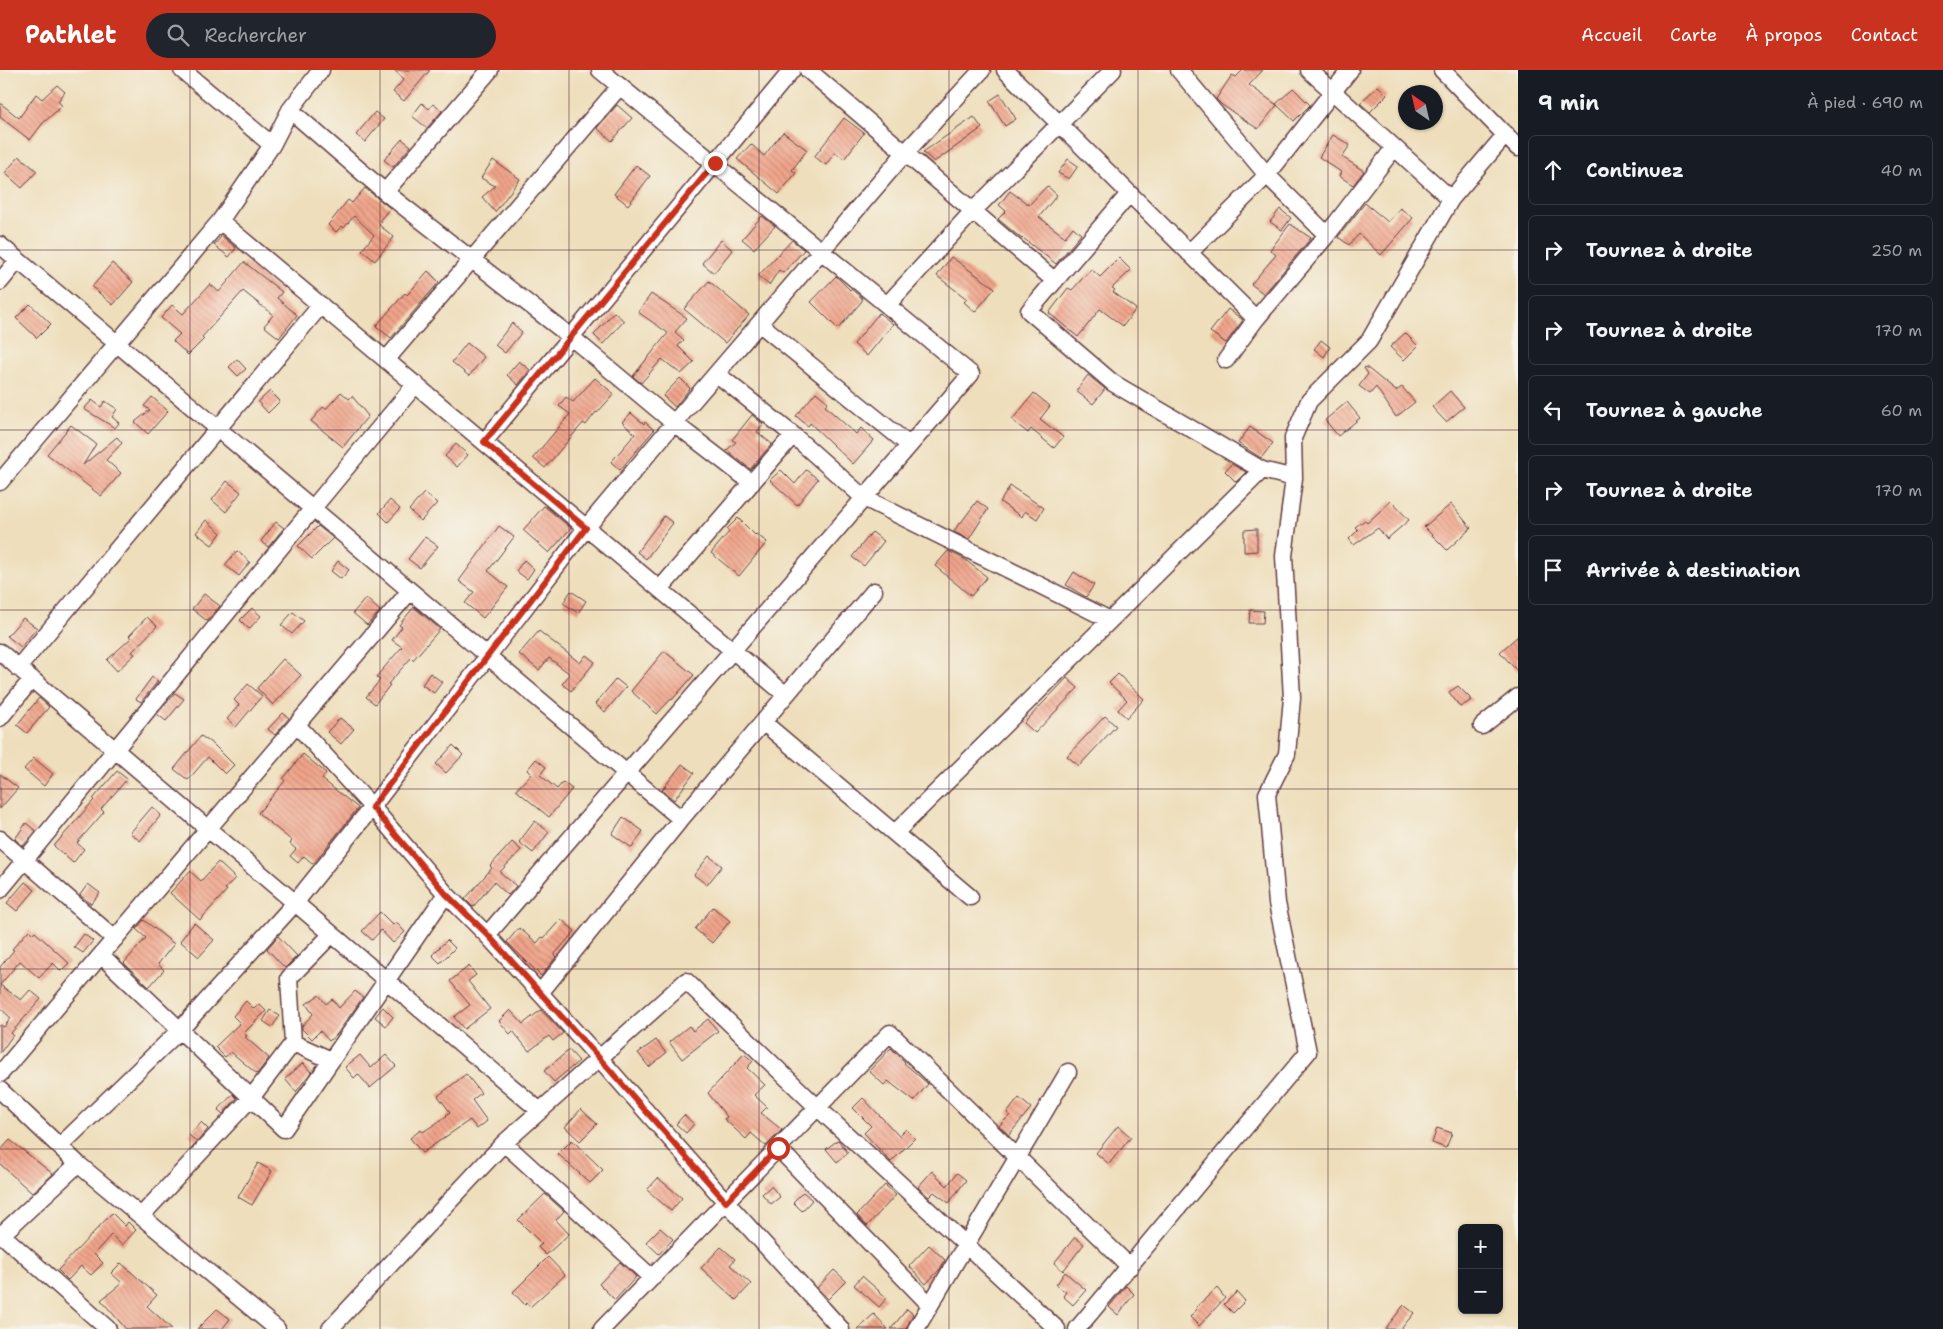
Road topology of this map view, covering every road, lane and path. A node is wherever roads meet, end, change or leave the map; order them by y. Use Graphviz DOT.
graph roads {
  1 [pos="182,70"];
  2 [pos="320,70"];
  3 [pos="490,70"];
  4 [pos="600,70"];
  5 [pos="792,70"];
  6 [pos="808,70"];
  7 [pos="982,70"];
  8 [pos="1005,70"];
  9 [pos="1113,70"];
  10 [pos="1179,70"];
  11 [pos="1309,70"];
  12 [pos="1350,70"];
  13 [pos="1442,70"];
  14 [pos="620,86"];
  15 [pos="1332,91"];
  16 [pos="290,110"];
  17 [pos="1060,124"];
  18 [pos="1506,134"];
  19 [pos="272,145"];
  20 [pos="1394,148"];
  21 [pos="1518,148"];
  22 [pos="905,153"];
  23 [pos="715,163"];
  24 [pos="1267,175"];
  25 [pos="385,192"];
  26 [pos="1130,194"];
  27 [pos="1451,199"];
  28 [pos="973,211"];
  29 [pos="220,221"];
  30 [pos="1328,236"];
  31 [pos="0,245"];
  32 [pos="821,251"];
  33 [pos="1189,253"];
  34 [pos="472,259"];
  35 [pos="18,260"];
  36 [pos="1055,281"];
  37 [pos="0,282"];
  38 [pos="888,304"];
  39 [pos="321,305"];
  40 [pos="1256,319"];
  41 [pos="760,324"];
  42 [pos="571,337"];
  43 [pos="116,343"];
  44 [pos="386,360"];
  45 [pos="1226,360"];
  46 [pos="717,374"];
  47 [pos="416,384"];
  48 [pos="674,423"];
  49 [pos="217,428"];
  50 [pos="793,436"];
  51 [pos="484,442"];
  52 [pos="909,446"];
  53 [pos="1262,470"];
  54 [pos="1294,478"];
  55 [pos="0,482"];
  56 [pos="752,483"];
  57 [pos="864,498"];
  58 [pos="312,508"];
  59 [pos="586,528"];
  60 [pos="660,589"];
  61 [pos="410,591"];
  62 [pos="874,591"];
  63 [pos="1110,620"];
  64 [pos="732,650"];
  65 [pos="0,652"];
  66 [pos="487,656"];
  67 [pos="18,668"];
  68 [pos="32,679"];
  69 [pos="786,695"];
  70 [pos="1518,697"];
  71 [pos="0,718"];
  72 [pos="763,722"];
  73 [pos="297,725"];
  74 [pos="1482,726"];
  75 [pos="116,751"];
  76 [pos="626,773"];
  77 [pos="372,807"];
  78 [pos="681,819"];
  79 [pos="209,830"];
  80 [pos="895,833"];
  81 [pos="0,839"];
  82 [pos="25,860"];
  83 [pos="0,890"];
  84 [pos="446,894"];
  85 [pos="970,896"];
  86 [pos="295,903"];
  87 [pos="332,934"];
  88 [pos="487,934"];
  89 [pos="115,939"];
  90 [pos="101,955"];
  91 [pos="386,980"];
  92 [pos="540,993"];
  93 [pos="180,1030"];
  94 [pos="293,1043"];
  95 [pos="600,1059"];
  96 [pos="331,1060"];
  97 [pos="1068,1072"];
  98 [pos="0,1074"];
  99 [pos="0,1090"];
  100 [pos="251,1098"];
  101 [pos="818,1108"];
  102 [pos="540,1111"];
  103 [pos="504,1143"];
  104 [pos="60,1146"];
  105 [pos="778,1148"];
  106 [pos="1018,1156"];
  107 [pos="78,1164"];
  108 [pos="726,1202"];
  109 [pos="141,1216"];
  110 [pos="1,1235"];
  111 [pos="966,1244"];
  112 [pos="1130,1267"];
  113 [pos="652,1278"];
  114 [pos="930,1305"];
  115 [pos="108,1329"];
  116 [pos="277,1329"];
  117 [pos="330,1329"];
  118 [pos="602,1329"];
  119 [pos="841,1329"];
  120 [pos="916,1329"];
  121 [pos="1057,1329"];
  122 [pos="1077,1329"];
  1 -- 19 [label="street"];
  2 -- 16 [label="street"];
  3 -- 25 [label="street"];
  4 -- 14 [label="street"];
  5 -- 23 [label="street"];
  6 -- 22 [label="street"];
  7 -- 22 [label="street"];
  8 -- 17 [label="street"];
  9 -- 17 [label="street"];
  10 -- 24 [label="street"];
  11 -- 15 [label="street"];
  12 -- 15 [label="street"];
  13 -- 18 [label="street"];
  14 -- 23 [label="street"];
  14 -- 34 [label="street"];
  15 -- 20 [label="street"];
  15 -- 24 [label="street"];
  16 -- 19 [label="street"];
  16 -- 25 [label="street"];
  17 -- 26 [label="street"];
  17 -- 28 [label="street"];
  18 -- 21 [label="street"];
  18 -- 27 [label="street"];
  19 -- 29 [label="street"];
  20 -- 27 [label="street"];
  20 -- 30 [label="street"];
  22 -- 28 [label="street"];
  22 -- 32 [label="street"];
  23 -- 32 [label="street"];
  23 -- 42 [label="street"];
  24 -- 30 [label="street"];
  24 -- 33 [label="street"];
  25 -- 34 [label="street"];
  26 -- 33 [label="street"];
  26 -- 36 [label="street"];
  27 -- 54 [label="street"];
  28 -- 36 [label="street"];
  28 -- 38 [label="street"];
  29 -- 39 [label="street"];
  29 -- 43 [label="street"];
  30 -- 40 [label="street"];
  31 -- 35 [label="street"];
  32 -- 38 [label="street"];
  32 -- 41 [label="street"];
  33 -- 40 [label="street"];
  34 -- 42 [label="street"];
  34 -- 44 [label="street"];
  35 -- 37 [label="street"];
  35 -- 43 [label="street"];
  36 -- 53 [label="street"];
  38 -- 52 [label="street"];
  39 -- 44 [label="street"];
  39 -- 49 [label="street"];
  40 -- 45 [label="street"];
  41 -- 46 [label="street"];
  41 -- 52 [label="street"];
  42 -- 48 [label="street"];
  42 -- 51 [label="street"];
  43 -- 49 [label="street"];
  43 -- 55 [label="street"];
  44 -- 47 [label="street"];
  46 -- 48 [label="street"];
  46 -- 50 [label="street"];
  47 -- 51 [label="street"];
  47 -- 58 [label="street"];
  48 -- 56 [label="street"];
  48 -- 59 [label="street"];
  49 -- 58 [label="street"];
  49 -- 67 [label="street"];
  50 -- 56 [label="street"];
  50 -- 57 [label="street"];
  51 -- 59 [label="street"];
  52 -- 57 [label="street"];
  53 -- 54 [label="street"];
  53 -- 63 [label="street"];
  54 -- 112 [label="street"];
  56 -- 60 [label="street"];
  57 -- 63 [label="street"];
  57 -- 64 [label="street"];
  58 -- 61 [label="street"];
  58 -- 75 [label="street"];
  59 -- 60 [label="street"];
  59 -- 66 [label="street"];
  60 -- 64 [label="street"];
  61 -- 66 [label="street"];
  61 -- 73 [label="street"];
  62 -- 69 [label="street"];
  63 -- 80 [label="street"];
  64 -- 69 [label="street"];
  64 -- 76 [label="street"];
  65 -- 67 [label="street"];
  66 -- 76 [label="street"];
  66 -- 77 [label="street"];
  67 -- 68 [label="street"];
  68 -- 71 [label="street"];
  68 -- 75 [label="street"];
  69 -- 72 [label="street"];
  70 -- 74 [label="street"];
  72 -- 78 [label="street"];
  72 -- 80 [label="street"];
  73 -- 77 [label="street"];
  73 -- 79 [label="street"];
  75 -- 79 [label="street"];
  75 -- 82 [label="street"];
  76 -- 78 [label="street"];
  76 -- 88 [label="street"];
  77 -- 84 [label="street"];
  77 -- 86 [label="street"];
  78 -- 92 [label="street"];
  79 -- 86 [label="street"];
  79 -- 89 [label="street"];
  80 -- 85 [label="street"];
  81 -- 82 [label="street"];
  82 -- 83 [label="street"];
  82 -- 89 [label="street"];
  84 -- 88 [label="street"];
  84 -- 91 [label="street"];
  86 -- 87 [label="street"];
  86 -- 93 [label="street"];
  87 -- 91 [label="street"];
  87 -- 94 [label="street"];
  88 -- 92 [label="street"];
  89 -- 90 [label="street"];
  90 -- 93 [label="street"];
  90 -- 98 [label="street"];
  91 -- 96 [label="street"];
  91 -- 102 [label="street"];
  92 -- 95 [label="street"];
  93 -- 100 [label="street"];
  93 -- 104 [label="street"];
  94 -- 96 [label="street"];
  94 -- 100 [label="street"];
  95 -- 101 [label="street"];
  95 -- 102 [label="street"];
  95 -- 108 [label="street"];
  96 -- 100 [label="street"];
  97 -- 106 [label="street"];
  99 -- 104 [label="street"];
  100 -- 109 [label="street"];
  101 -- 105 [label="street"];
  101 -- 106 [label="street"];
  101 -- 111 [label="street"];
  102 -- 103 [label="street"];
  103 -- 113 [label="street"];
  103 -- 117 [label="street"];
  104 -- 107 [label="street"];
  105 -- 108 [label="street"];
  105 -- 114 [label="street"];
  106 -- 111 [label="street"];
  106 -- 112 [label="street"];
  107 -- 109 [label="street"];
  107 -- 110 [label="street"];
  108 -- 113 [label="street"];
  108 -- 119 [label="street"];
  109 -- 116 [label="street"];
  110 -- 115 [label="street"];
  111 -- 114 [label="street"];
  111 -- 121 [label="street"];
  112 -- 122 [label="street"];
  113 -- 118 [label="street"];
  114 -- 120 [label="street"];
}
